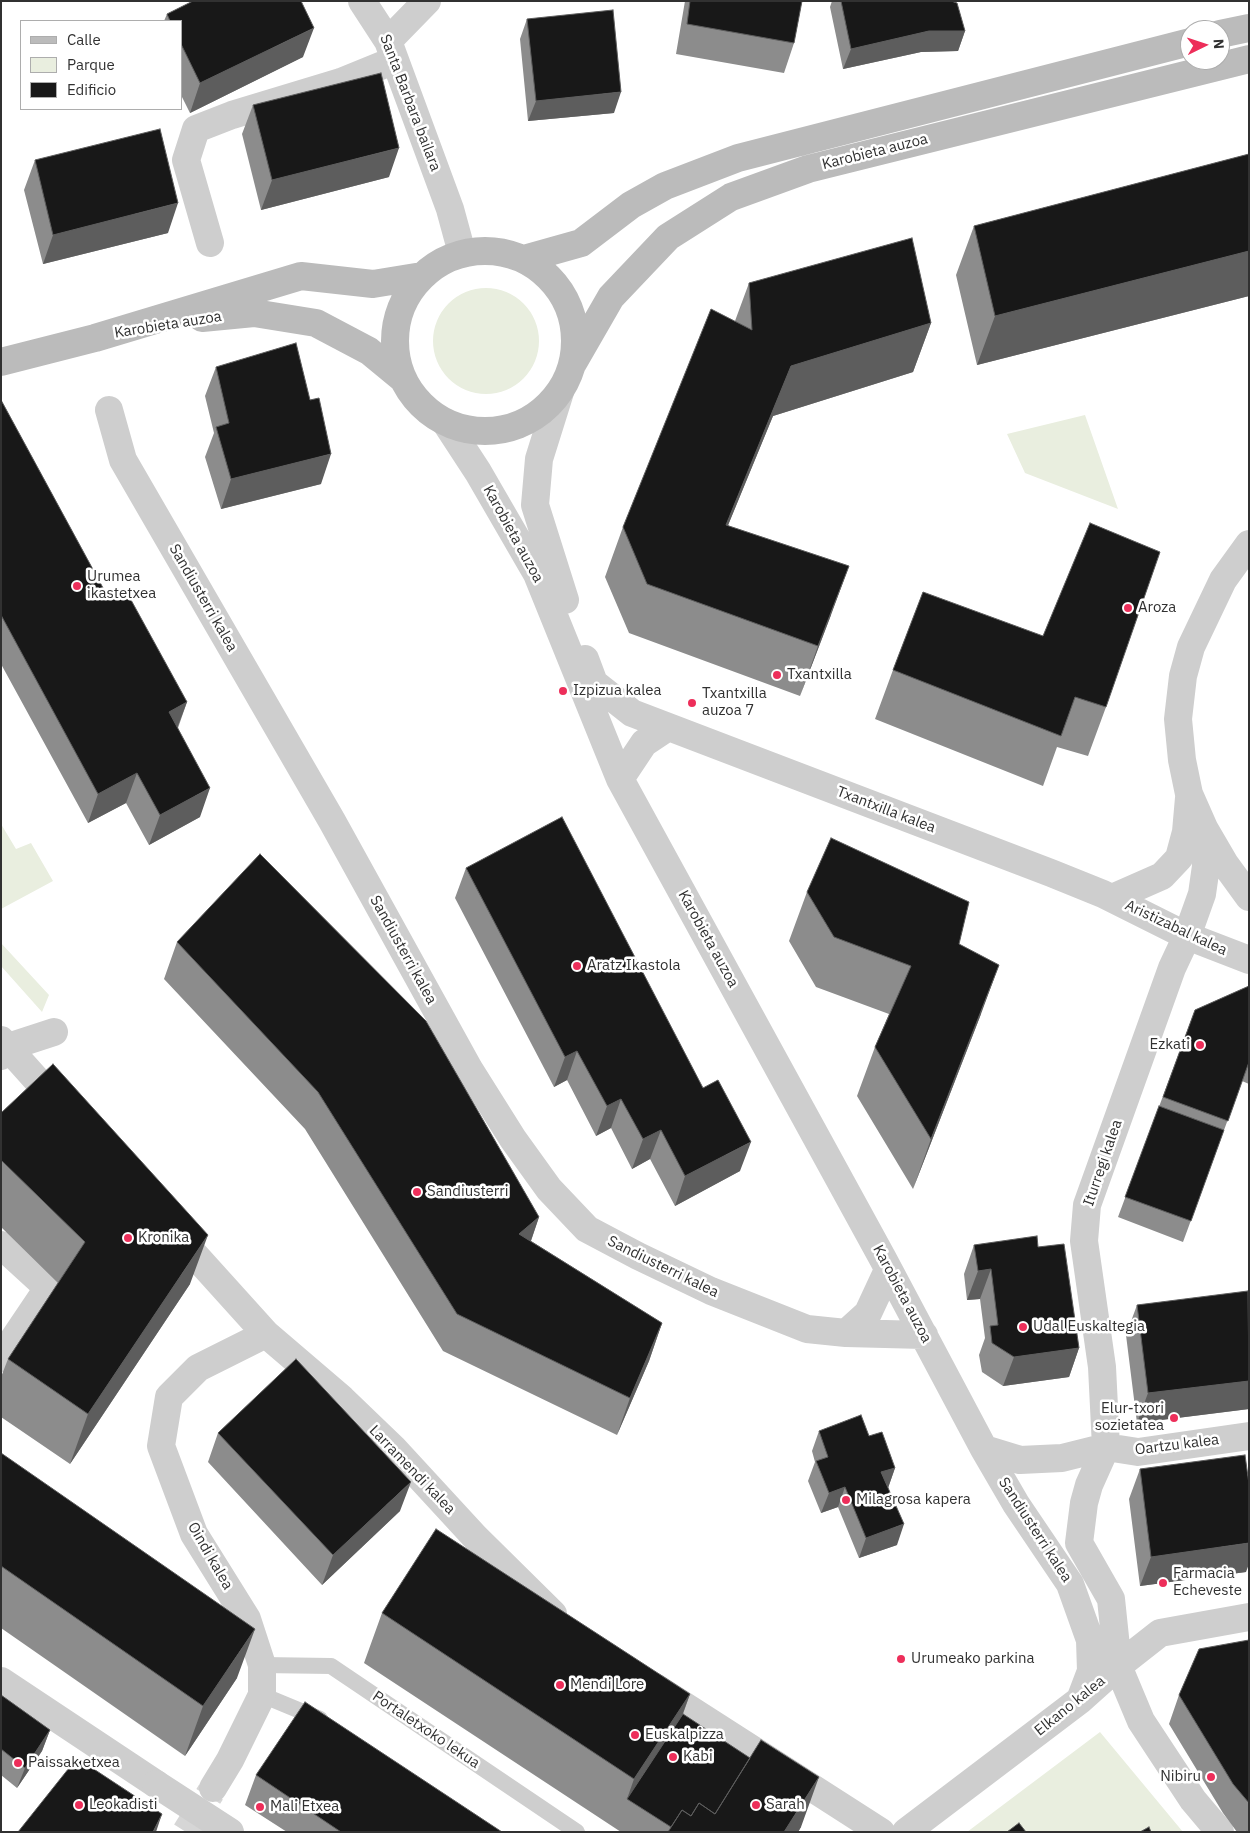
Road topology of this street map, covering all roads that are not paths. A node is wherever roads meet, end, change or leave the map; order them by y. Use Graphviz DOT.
graph roads {
  1 [pos="362,1"];
  2 [pos="427,1"];
  3 [pos="1249,28"];
  4 [pos="1230,32"];
  5 [pos="1180,45"];
  6 [pos="392,51"];
  7 [pos="1249,59"];
  8 [pos="210,243"];
  9 [pos="462,253"];
  10 [pos="524,259"];
  11 [pos="422,276"];
  12 [pos="95,338"];
  13 [pos="1,362"];
  14 [pos="573,363"];
  15 [pos="403,379"];
  16 [pos="560,392"];
  17 [pos="109,410"];
  18 [pos="446,423"];
  19 [pos="1249,544"];
  20 [pos="668,727"];
  21 [pos="620,779"];
  22 [pos="1189,794"];
  23 [pos="1204,828"];
  24 [pos="1108,896"];
  25 [pos="1249,896"];
  26 [pos="1187,936"];
  27 [pos="1249,960"];
  28 [pos="54,1032"];
  29 [pos="3,1048"];
  30 [pos="80,1128"];
  31 [pos="160,1216"];
  32 [pos="1,1245"];
  33 [pos="888,1270"];
  34 [pos="846,1333"];
  35 [pos="266,1334"];
  36 [pos="924,1335"];
  37 [pos="1,1358"];
  38 [pos="1249,1436"];
  39 [pos="1106,1447"];
  40 [pos="984,1449"];
  41 [pos="1070,1584"];
  42 [pos="215,1614"];
  43 [pos="1249,1617"];
  44 [pos="1113,1618"];
  45 [pos="247,1619"];
  46 [pos="570,1630"];
  47 [pos="1160,1633"];
  48 [pos="262,1665"];
  49 [pos="1118,1666"];
  50 [pos="638,1675"];
  51 [pos="1,1682"];
  52 [pos="262,1695"];
  53 [pos="1080,1700"];
  54 [pos="337,1730"];
  55 [pos="213,1788"];
  56 [pos="230,1832"];
  57 [pos="577,1832"];
  58 [pos="881,1832"];
  59 [pos="906,1832"];
  60 [pos="1220,1832"];
  1 -- 6 [label="street, Santa Barbara bailara"];
  2 -- 6 [label="street"];
  3 -- 4 [label="main road"];
  5 -- 10 [label="main road, Karobieta auzoa"];
  6 -- 8 [label="street"];
  6 -- 9 [label="street, Santa Barbara bailara"];
  7 -- 14 [label="main road, Karobieta auzoa"];
  9 -- 10 [label="main road"];
  9 -- 11 [label="main road"];
  10 -- 14 [label="main road"];
  11 -- 12 [label="main road"];
  11 -- 15 [label="main road"];
  12 -- 13 [label="main road"];
  12 -- 15 [label="main road, Karobieta auzoa"];
  14 -- 16 [label="main road"];
  15 -- 18 [label="main road"];
  16 -- 18 [label="main road"];
  16 -- 20 [label="street, Karobieta auzoa"];
  17 -- 34 [label="street, Sandiusterri kalea"];
  18 -- 21 [label="street, Karobieta auzoa"];
  19 -- 22 [label="street, Iturregi kalea"];
  20 -- 21 [label="street"];
  20 -- 24 [label="street, Txantxilla kalea"];
  21 -- 33 [label="street, Karobieta auzoa"];
  22 -- 23 [label="street, Iturregi kalea"];
  22 -- 24 [label="street, Iturregi kalea"];
  23 -- 25 [label="street, Iturregi kalea"];
  23 -- 26 [label="street, Iturregi kalea"];
  24 -- 26 [label="street, Aristizabal kalea"];
  26 -- 27 [label="street, Aristizabal kalea"];
  26 -- 39 [label="street, Iturregi kalea"];
  28 -- 29 [label="street"];
  29 -- 30 [label="street"];
  31 -- 35 [label="street, Larramendi kalea"];
  32 -- 37 [label="street"];
  33 -- 34 [label="street"];
  33 -- 36 [label="street, Karobieta auzoa"];
  34 -- 36 [label="street, Sandiusterri kalea"];
  35 -- 45 [label="street, Oindi kalea"];
  35 -- 46 [label="street, Larramendi kalea"];
  36 -- 40 [label="street, Karobieta auzoa"];
  38 -- 39 [label="street, Oartzu kalea"];
  39 -- 40 [label="street"];
  39 -- 44 [label="street, Sandiusterri kalea"];
  40 -- 41 [label="street, Sandiusterri kalea"];
  41 -- 44 [label="street"];
  41 -- 53 [label="street, Sandiusterri kalea"];
  42 -- 45 [label="street"];
  43 -- 47 [label="street, Elkano kalea"];
  44 -- 47 [label="street"];
  44 -- 49 [label="street, Sandiusterri kalea"];
  45 -- 48 [label="street, Oindi kalea"];
  47 -- 49 [label="street, Elkano kalea"];
  48 -- 52 [label="street, Oindi kalea"];
  48 -- 57 [label="lane, Portaletxoko lekua"];
  49 -- 53 [label="street, Elkano kalea"];
  49 -- 60 [label="street"];
  50 -- 58 [label="street"];
  51 -- 56 [label="street, bridge"];
  52 -- 54 [label="lane"];
  52 -- 55 [label="street, Oindi kalea"];
  53 -- 59 [label="street, Elkano kalea"];
}
